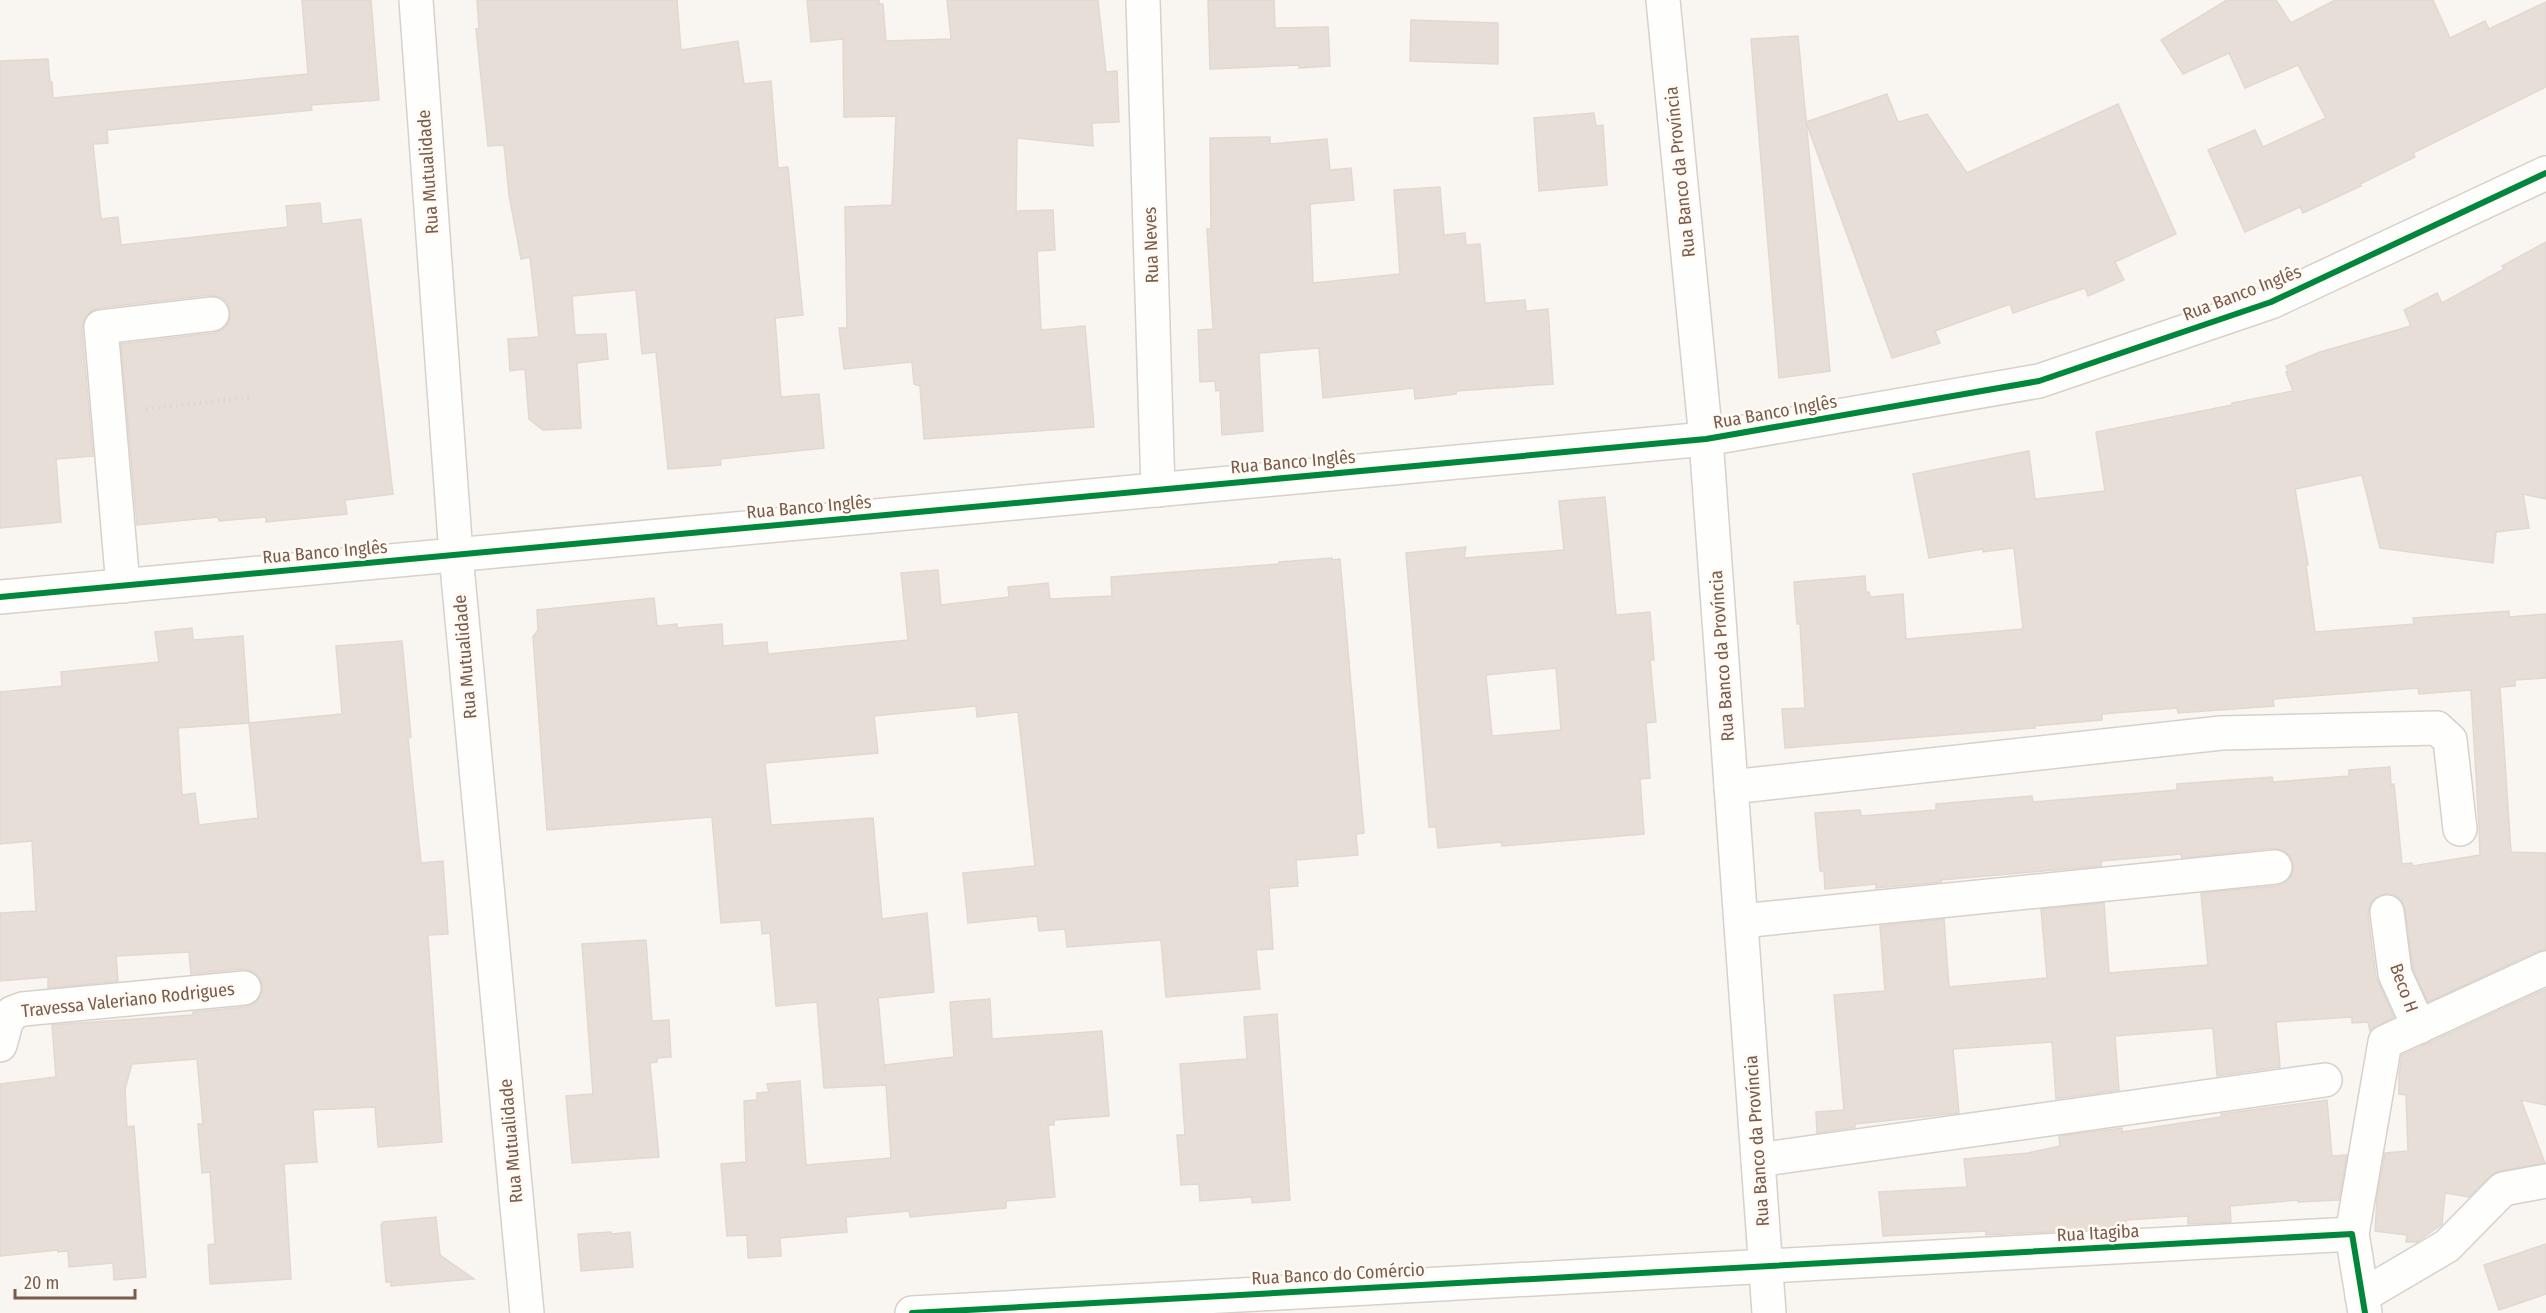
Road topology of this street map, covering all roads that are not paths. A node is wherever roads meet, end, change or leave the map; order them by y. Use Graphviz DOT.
graph roads {
  1 [pos="416,0"];
  2 [pos="1143,0"];
  3 [pos="1663,0"];
  4 [pos="2546,173"];
  5 [pos="213,314"];
  6 [pos="1706,440"];
  7 [pos="1158,490"];
  8 [pos="456,555"];
  9 [pos="123,586"];
  10 [pos="0,597"];
  11 [pos="1731,787"];
  12 [pos="2460,830"];
  13 [pos="2275,867"];
  14 [pos="2387,912"];
  15 [pos="1741,921"];
  16 [pos="2546,968"];
  17 [pos="244,988"];
  18 [pos="2419,1027"];
  19 [pos="0,1045"];
  20 [pos="2325,1080"];
  21 [pos="1758,1160"];
  22 [pos="2546,1181"];
  23 [pos="2352,1234"];
  24 [pos="1766,1266"];
  25 [pos="2364,1305"];
  26 [pos="527,1313"];
  27 [pos="912,1313"];
  28 [pos="1769,1313"];
  1 -- 8 [label="street, Rua Mutualidade"];
  2 -- 7 [label="street, Rua Neves"];
  3 -- 6 [label="street, Rua Banco da Província"];
  4 -- 6 [label="street, Rua Banco Inglês"];
  5 -- 9 [label="street"];
  6 -- 7 [label="street, Rua Banco Inglês"];
  6 -- 11 [label="street, Rua Banco da Província"];
  7 -- 8 [label="street, Rua Banco Inglês"];
  8 -- 9 [label="street, Rua Banco Inglês"];
  8 -- 26 [label="street, Rua Mutualidade"];
  9 -- 10 [label="street, Rua Banco Inglês"];
  11 -- 12 [label="street"];
  11 -- 15 [label="street, Rua Banco da Província"];
  13 -- 15 [label="street"];
  14 -- 18 [label="street, Beco H"];
  15 -- 21 [label="street, Rua Banco da Província"];
  16 -- 18 [label="street"];
  17 -- 19 [label="street, Travessa Valeriano Rodrigues"];
  18 -- 23 [label="street"];
  20 -- 21 [label="street"];
  21 -- 24 [label="street, Rua Banco da Província"];
  22 -- 25 [label="street"];
  23 -- 24 [label="street, Rua Itagiba"];
  23 -- 25 [label="street"];
  24 -- 27 [label="street, Rua Banco do Comércio"];
  24 -- 28 [label="street, Rua Banco da Província"];
}
